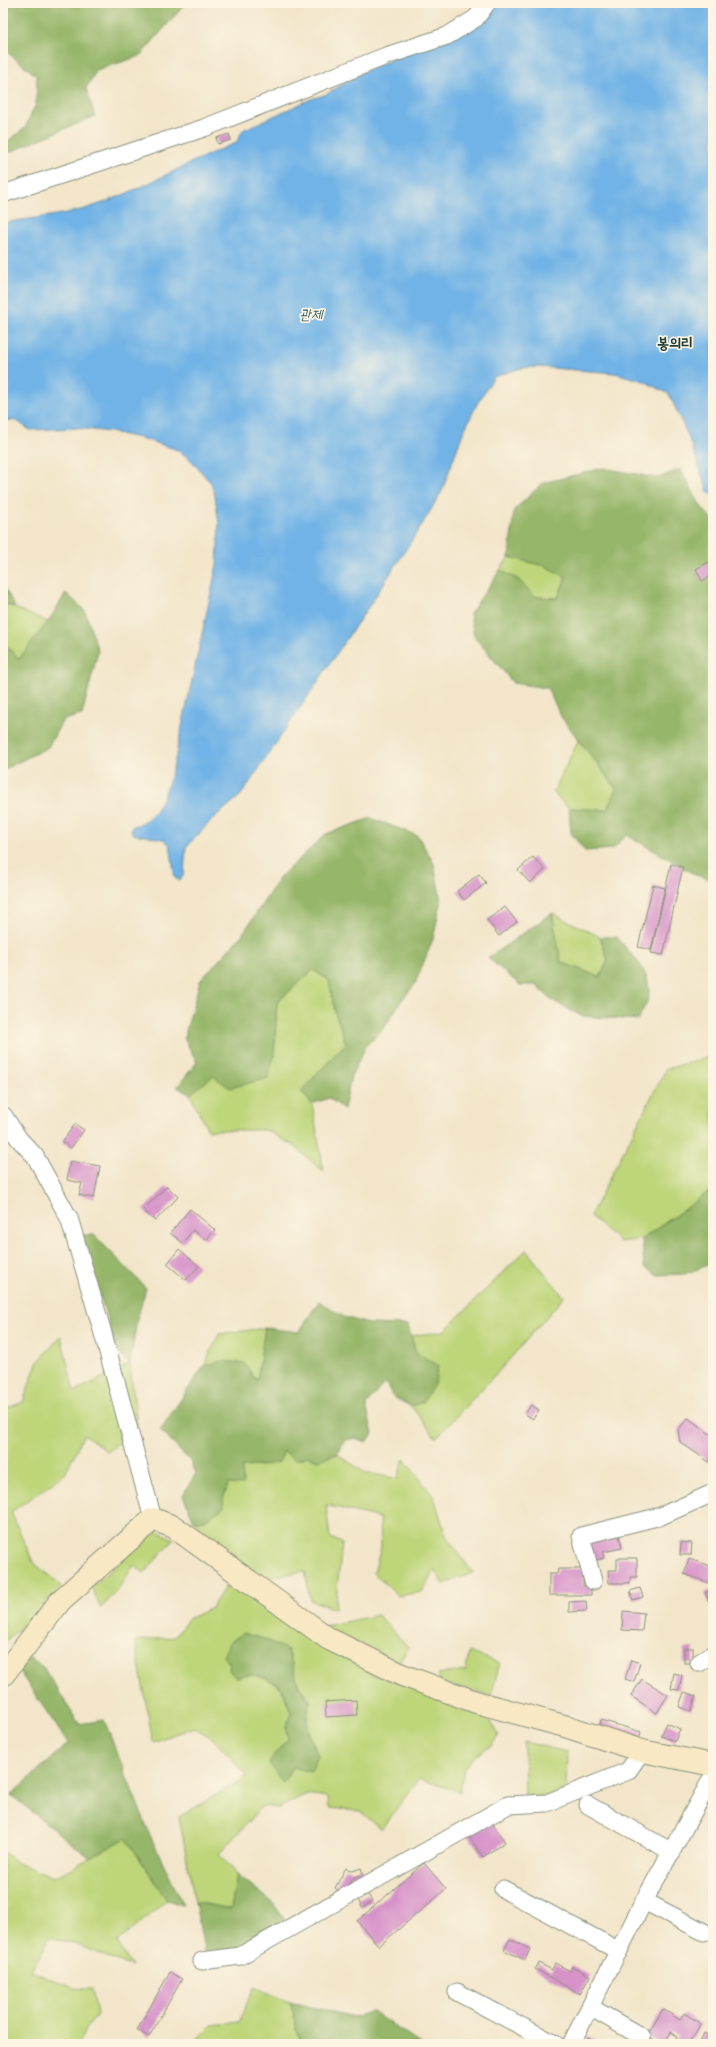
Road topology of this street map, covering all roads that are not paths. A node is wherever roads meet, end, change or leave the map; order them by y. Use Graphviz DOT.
graph roads {
  1 [pos="487,3"];
  2 [pos="3,194"];
  3 [pos="3,1115"];
  4 [pos="713,1492"];
  5 [pos="153,1519"];
  6 [pos="593,1581"];
  7 [pos="713,1654"];
  8 [pos="699,1663"];
  9 [pos="3,1675"];
  10 [pos="642,1751"];
  11 [pos="713,1764"];
  12 [pos="713,1776"];
  13 [pos="588,1805"];
  14 [pos="672,1852"];
  15 [pos="502,1889"];
  16 [pos="644,1901"];
  17 [pos="704,1932"];
  18 [pos="618,1951"];
  19 [pos="202,1961"];
  20 [pos="457,1992"];
  21 [pos="590,2007"];
  22 [pos="642,2037"];
  23 [pos="555,2044"];
  24 [pos="571,2044"];
  1 -- 2 [label="street"];
  3 -- 5 [label="street"];
  4 -- 6 [label="street"];
  5 -- 9 [label="street"];
  5 -- 10 [label="street"];
  7 -- 8 [label="street"];
  10 -- 11 [label="street"];
  10 -- 19 [label="street"];
  12 -- 14 [label="street"];
  13 -- 14 [label="street"];
  14 -- 16 [label="street"];
  15 -- 18 [label="street"];
  16 -- 17 [label="street"];
  16 -- 18 [label="street"];
  18 -- 21 [label="street"];
  20 -- 23 [label="street"];
  21 -- 22 [label="street"];
  21 -- 24 [label="street"];
}
